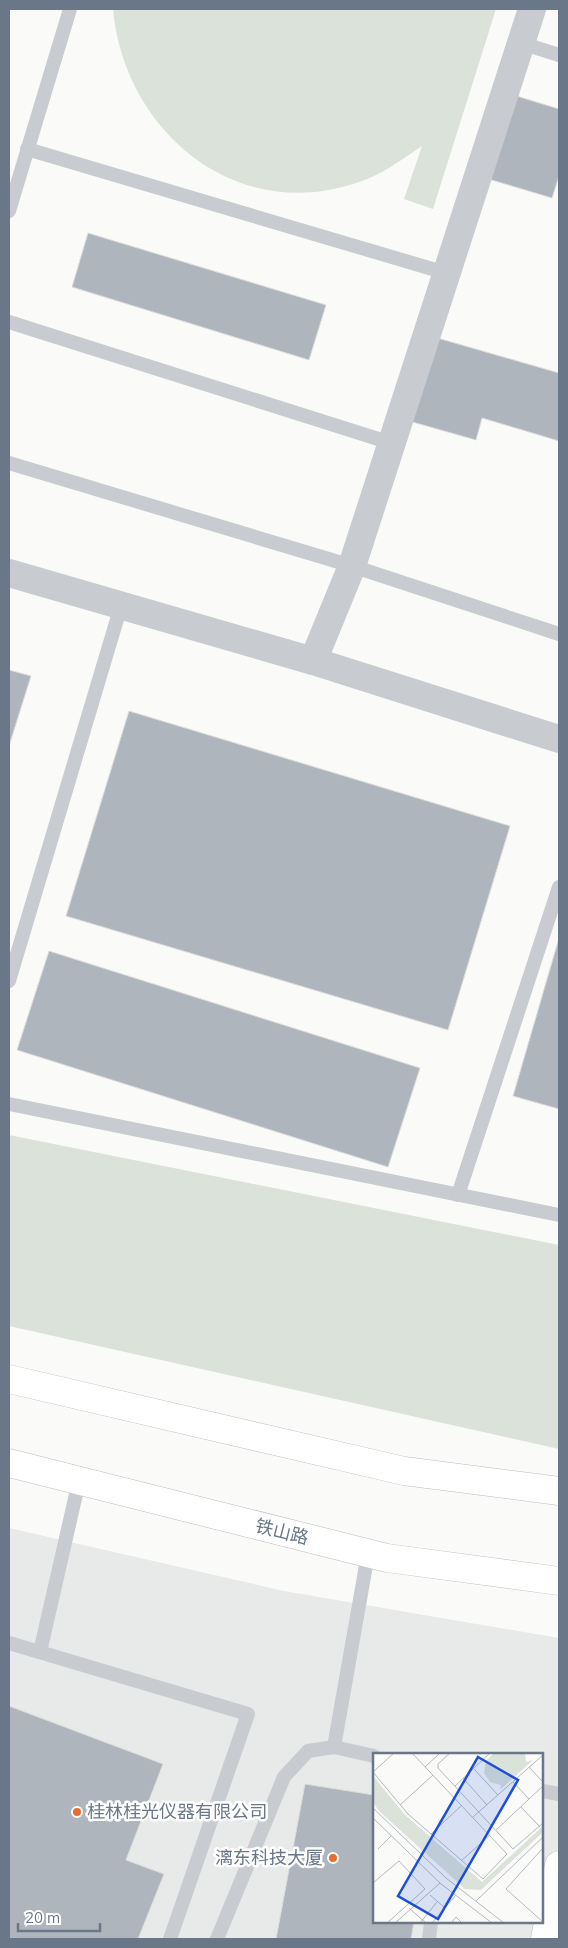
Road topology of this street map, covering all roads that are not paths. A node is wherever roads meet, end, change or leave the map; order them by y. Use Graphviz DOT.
graph roads {
  1 [pos="70,9"];
  2 [pos="532,9"];
  3 [pos="521,43"];
  4 [pos="559,55"];
  5 [pos="27,149"];
  6 [pos="9,211"];
  7 [pos="446,273"];
  8 [pos="9,322"];
  9 [pos="391,443"];
  10 [pos="9,463"];
  11 [pos="352,566"];
  12 [pos="9,573"];
  13 [pos="121,606"];
  14 [pos="559,634"];
  15 [pos="313,661"];
  16 [pos="559,739"];
  17 [pos="559,887"];
  18 [pos="9,981"];
  19 [pos="9,1104"];
  20 [pos="458,1195"];
  21 [pos="559,1215"];
  22 [pos="9,1379"];
  23 [pos="9,1463"];
  24 [pos="79,1481"];
  25 [pos="559,1491"];
  26 [pos="368,1554"];
  27 [pos="559,1581"];
  28 [pos="9,1643"];
  29 [pos="40,1652"];
  30 [pos="334,1747"];
  31 [pos="373,1756"];
  32 [pos="543,1791"];
  33 [pos="559,1794"];
  34 [pos="559,1865"];
  35 [pos="432,1923"];
  36 [pos="170,1939"];
  37 [pos="217,1939"];
  38 [pos="429,1939"];
  39 [pos="545,1939"];
  1 -- 5 [label="lane"];
  2 -- 3 [label="street"];
  3 -- 4 [label="lane"];
  3 -- 7 [label="street"];
  5 -- 6 [label="lane"];
  5 -- 7 [label="lane"];
  7 -- 9 [label="street"];
  8 -- 9 [label="lane"];
  9 -- 11 [label="street"];
  10 -- 11 [label="lane"];
  11 -- 14 [label="lane"];
  11 -- 15 [label="street"];
  12 -- 13 [label="street"];
  13 -- 15 [label="street"];
  13 -- 18 [label="lane"];
  15 -- 16 [label="street"];
  17 -- 20 [label="lane"];
  19 -- 20 [label="lane"];
  20 -- 21 [label="lane"];
  22 -- 25 [label="main road"];
  23 -- 24 [label="main road, 铁山路"];
  24 -- 26 [label="main road, 铁山路"];
  24 -- 29 [label="lane"];
  26 -- 27 [label="main road, 铁山路"];
  26 -- 30 [label="lane"];
  28 -- 29 [label="lane"];
  29 -- 36 [label="lane"];
  30 -- 31 [label="lane"];
  30 -- 37 [label="lane"];
  32 -- 33 [label="lane"];
  34 -- 39 [label="main road"];
  35 -- 38 [label="lane"];
}
